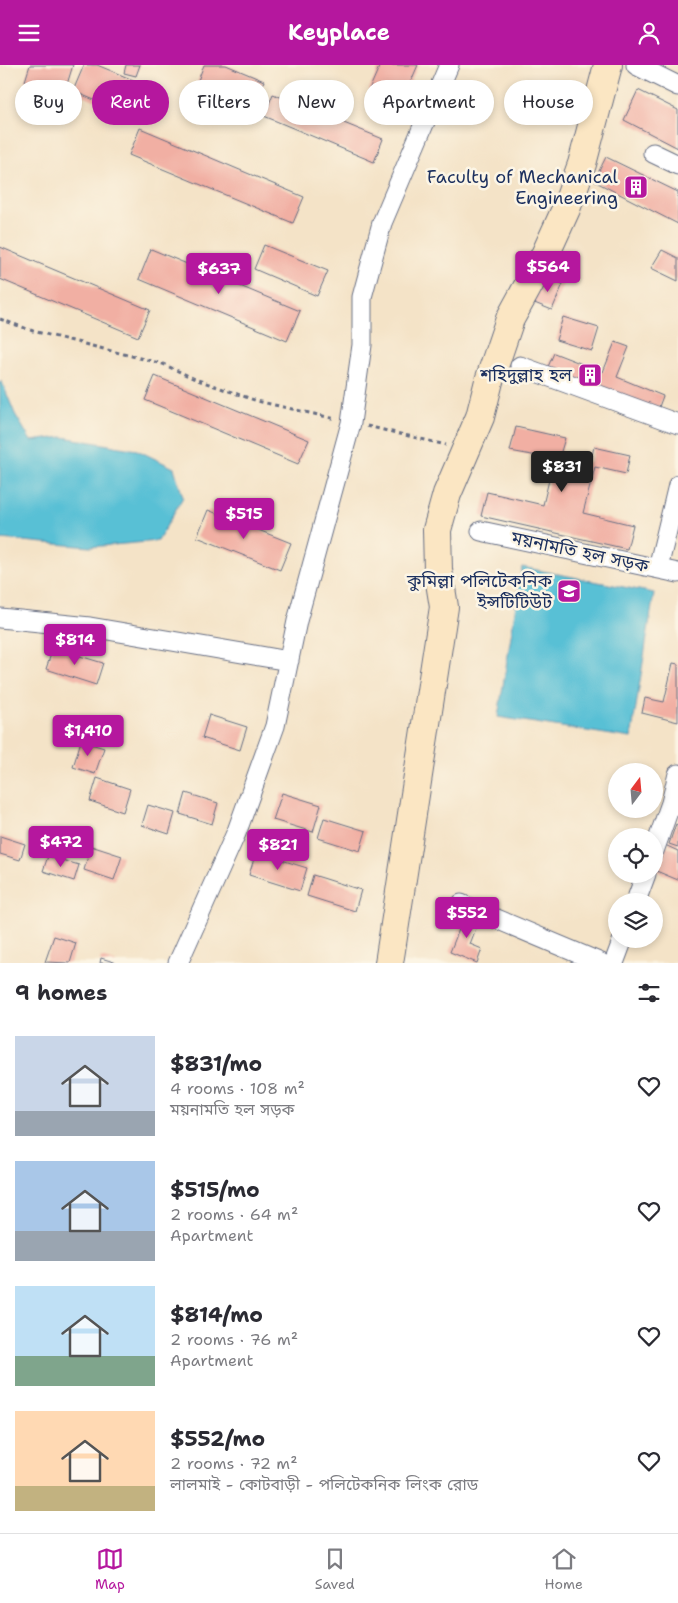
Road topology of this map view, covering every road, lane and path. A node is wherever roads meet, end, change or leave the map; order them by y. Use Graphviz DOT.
graph roads {
  1 [pos="449,65"];
  2 [pos="608,65"];
  3 [pos="636,65"];
  4 [pos="678,85"];
  5 [pos="653,153"];
  6 [pos="678,165"];
  7 [pos="0,319"];
  8 [pos="520,365"];
  9 [pos="351,423"];
  10 [pos="678,424"];
  11 [pos="466,449"];
  12 [pos="678,485"];
  13 [pos="481,531"];
  14 [pos="658,569"];
  15 [pos="678,573"];
  16 [pos="0,618"];
  17 [pos="288,661"];
  18 [pos="678,774"];
  19 [pos="674,804"];
  20 [pos="663,830"];
  21 [pos="461,904"];
  22 [pos="620,948"];
  23 [pos="178,963"];
  24 [pos="389,963"];
  25 [pos="602,963"];
  26 [pos="614,963"];
  1 -- 9 [label="street"];
  2 -- 11 [label="main road"];
  3 -- 4 [label="street"];
  5 -- 6 [label="street"];
  7 -- 9 [label="path"];
  8 -- 10 [label="street"];
  9 -- 11 [label="path"];
  9 -- 17 [label="street"];
  11 -- 24 [label="main road"];
  12 -- 14 [label="street"];
  13 -- 14 [label="street, ময়নামতি হল সড়ক"];
  14 -- 15 [label="street, ময়নামতি হল সড়ক"];
  16 -- 17 [label="street"];
  17 -- 23 [label="street"];
  18 -- 19 [label="street"];
  19 -- 20 [label="street"];
  21 -- 25 [label="street"];
  22 -- 26 [label="street"];
}
